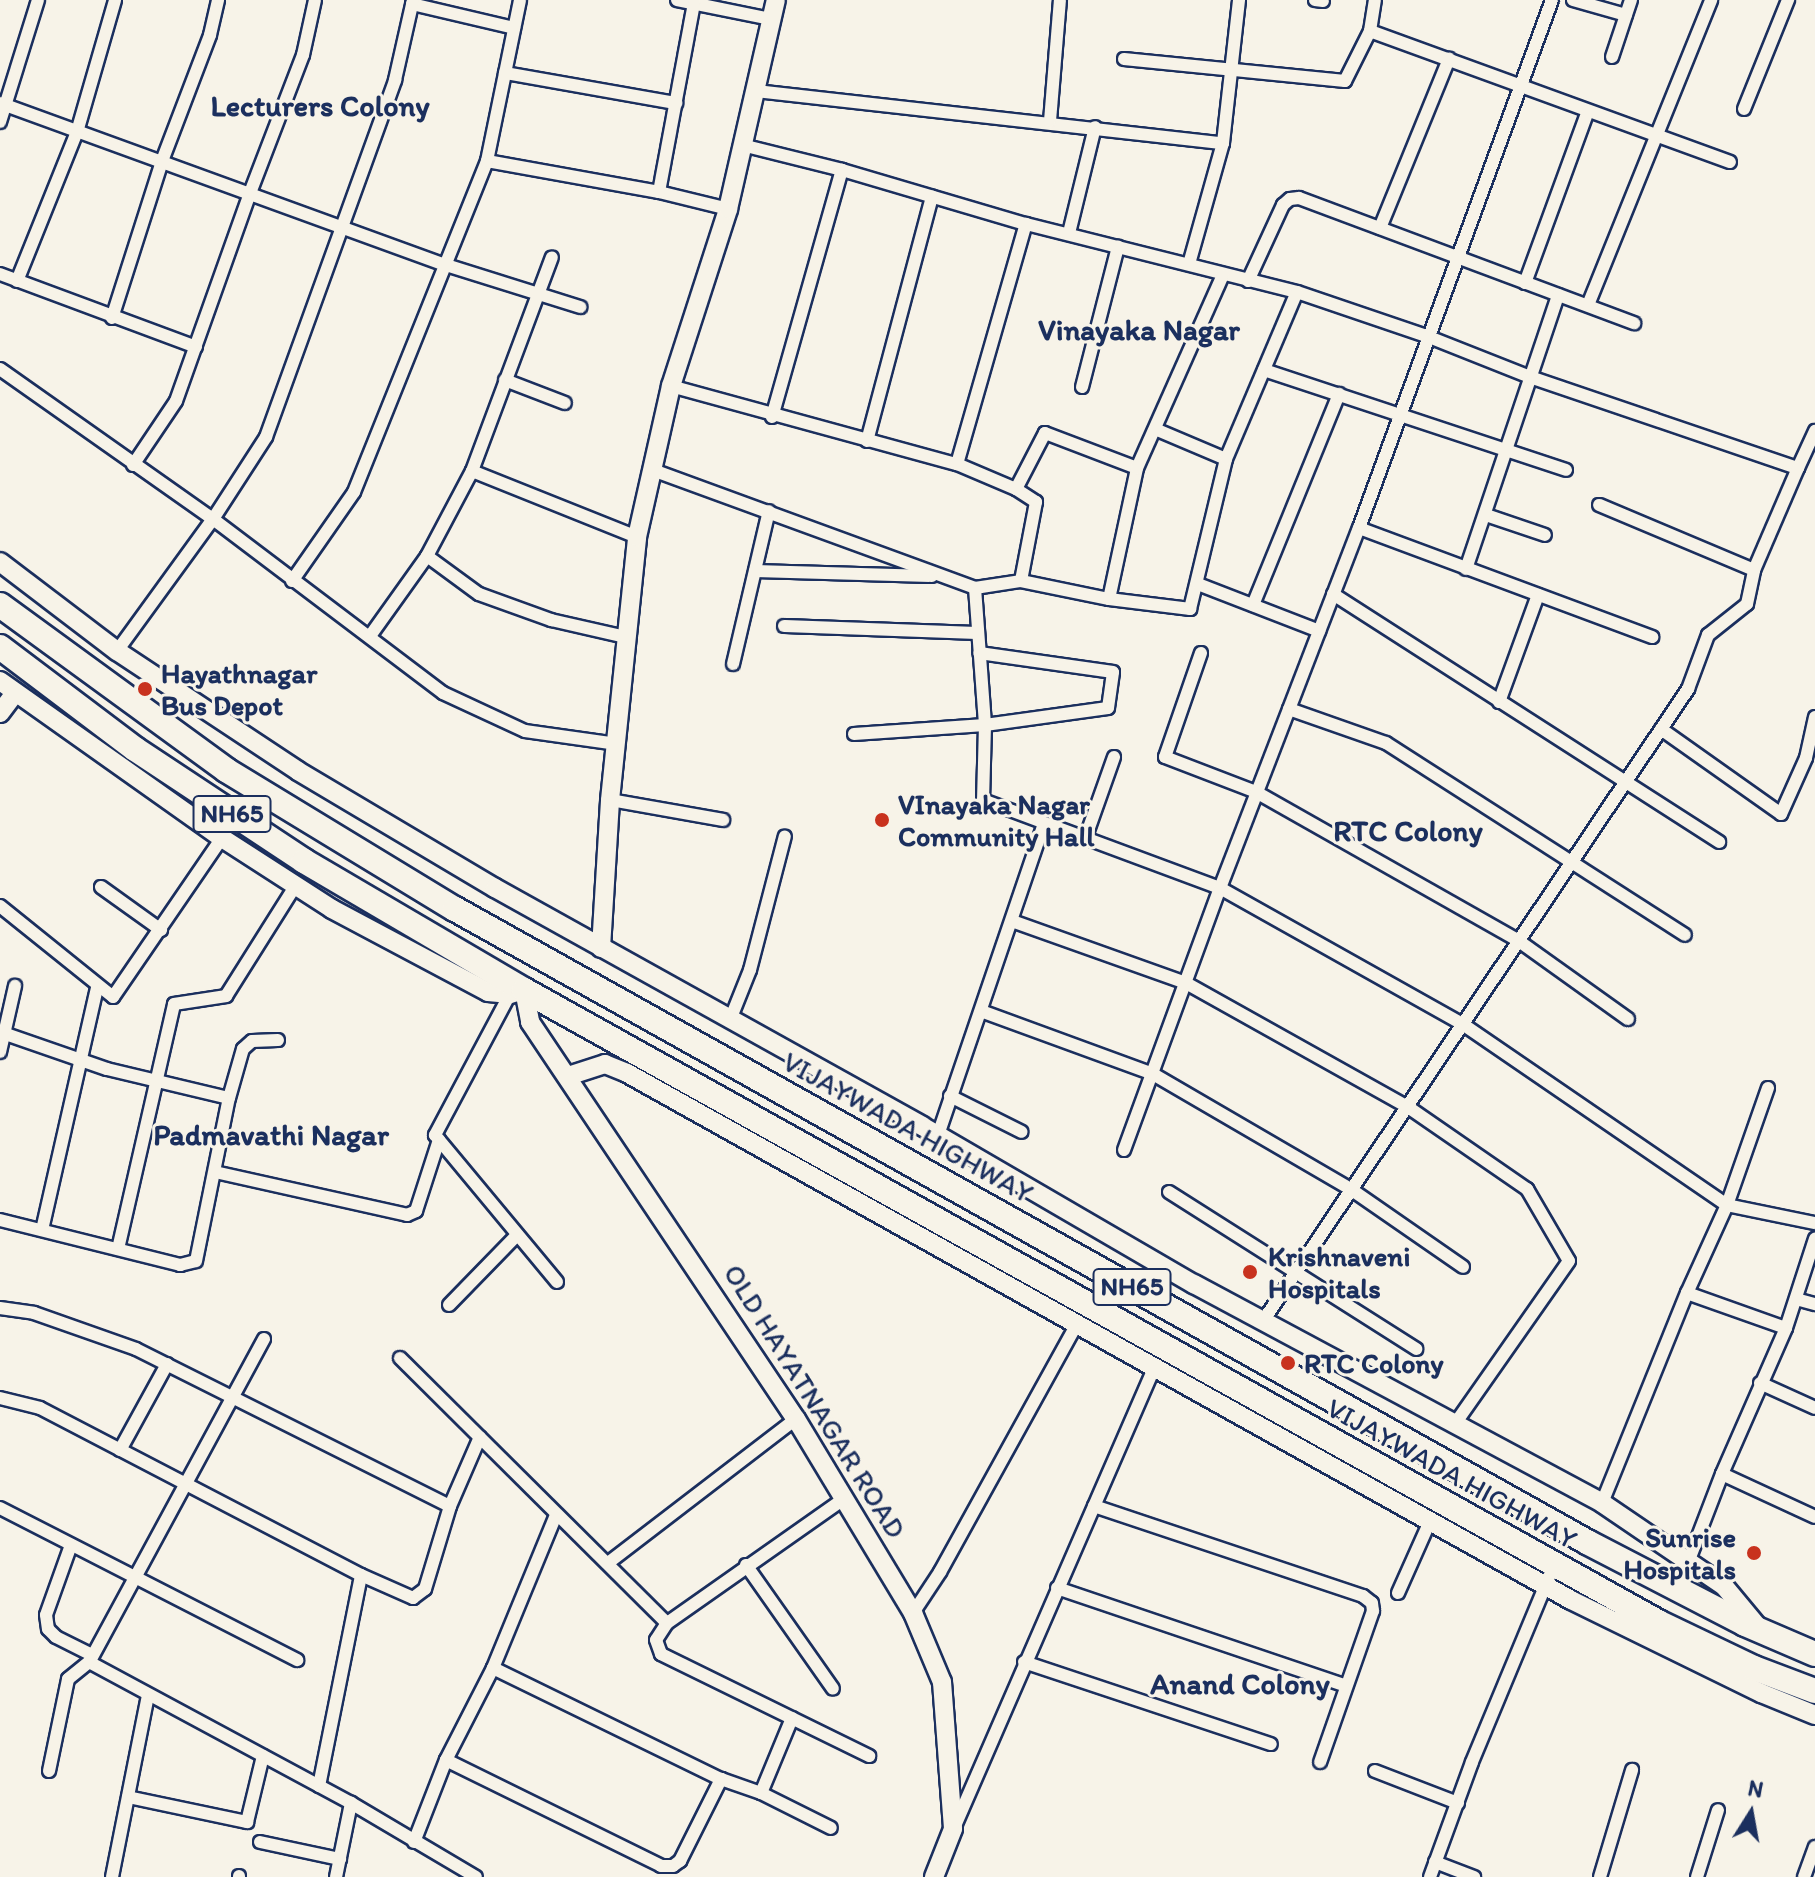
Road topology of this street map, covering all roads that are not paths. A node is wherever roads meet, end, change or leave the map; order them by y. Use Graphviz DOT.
graph roads {
  1 [pos="38,0"];
  2 [pos="115,0"];
  3 [pos="218,0"];
  4 [pos="315,0"];
  5 [pos="520,0"];
  6 [pos="677,0"];
  7 [pos="776,0"];
  8 [pos="1060,0"];
  9 [pos="1239,0"];
  10 [pos="1315,0"];
  11 [pos="1375,0"];
  12 [pos="1552,0"];
  13 [pos="1573,0"];
  14 [pos="1631,0"];
  15 [pos="1711,0"];
  16 [pos="1788,0"];
  17 [pos="1323,1"];
  18 [pos="412,2"];
  19 [pos="694,3"];
  20 [pos="1626,15"];
  21 [pos="770,19"];
  22 [pos="514,28"];
  23 [pos="1370,31"];
  24 [pos="1612,57"];
  25 [pos="1124,59"];
  26 [pos="1449,59"];
  27 [pos="1232,68"];
  28 [pos="505,73"];
  29 [pos="1521,85"];
  30 [pos="756,91"];
  31 [pos="676,103"];
  32 [pos="3,104"];
  33 [pos="1744,109"];
  34 [pos="1588,111"];
  35 [pos="1050,121"];
  36 [pos="0,122"];
  37 [pos="1095,127"];
  38 [pos="77,132"];
  39 [pos="1658,135"];
  40 [pos="1223,143"];
  41 [pos="742,145"];
  42 [pos="162,161"];
  43 [pos="487,161"];
  44 [pos="1730,162"];
  45 [pos="842,170"];
  46 [pos="659,192"];
  47 [pos="250,193"];
  48 [pos="932,196"];
  49 [pos="728,209"];
  50 [pos="1026,224"];
  51 [pos="339,226"];
  52 [pos="1380,228"];
  53 [pos="1069,233"];
  54 [pos="1118,247"];
  55 [pos="552,257"];
  56 [pos="1457,259"];
  57 [pos="443,264"];
  58 [pos="1189,264"];
  59 [pos="0,274"];
  60 [pos="1223,275"];
  61 [pos="17,281"];
  62 [pos="1248,281"];
  63 [pos="1525,283"];
  64 [pos="537,292"];
  65 [pos="1297,292"];
  66 [pos="1558,295"];
  67 [pos="1588,305"];
  68 [pos="580,307"];
  69 [pos="112,318"];
  70 [pos="1634,323"];
  71 [pos="1429,337"];
  72 [pos="196,347"];
  73 [pos="0,369"];
  74 [pos="1264,370"];
  75 [pos="1530,377"];
  76 [pos="505,380"];
  77 [pos="671,386"];
  78 [pos="1082,387"];
  79 [pos="1339,394"];
  80 [pos="565,403"];
  81 [pos="772,417"];
  82 [pos="1399,417"];
  83 [pos="1155,429"];
  84 [pos="1815,431"];
  85 [pos="867,441"];
  86 [pos="1506,449"];
  87 [pos="1226,459"];
  88 [pos="957,464"];
  89 [pos="133,465"];
  90 [pos="1137,468"];
  91 [pos="1798,468"];
  92 [pos="650,469"];
  93 [pos="1566,470"];
  94 [pos="472,471"];
  95 [pos="1016,489"];
  96 [pos="1599,505"];
  97 [pos="769,511"];
  98 [pos="1486,515"];
  99 [pos="213,519"];
  100 [pos="1359,528"];
  101 [pos="1545,535"];
  102 [pos="637,537"];
  103 [pos="427,556"];
  104 [pos="0,562"];
  105 [pos="1466,569"];
  106 [pos="1754,570"];
  107 [pos="755,571"];
  108 [pos="944,576"];
  109 [pos="292,581"];
  110 [pos="1021,581"];
  111 [pos="1198,584"];
  112 [pos="975,588"];
  113 [pos="1333,594"];
  114 [pos="1538,595"];
  115 [pos="1109,599"];
  116 [pos="0,605"];
  117 [pos="1253,605"];
  118 [pos="784,626"];
  119 [pos="1319,631"];
  120 [pos="978,633"];
  121 [pos="370,636"];
  122 [pos="625,637"];
  123 [pos="1652,637"];
  124 [pos="0,647"];
  125 [pos="117,651"];
  126 [pos="979,653"];
  127 [pos="1201,653"];
  128 [pos="733,664"];
  129 [pos="0,681"];
  130 [pos="15,693"];
  131 [pos="1499,702"];
  132 [pos="1289,709"];
  133 [pos="0,713"];
  134 [pos="1815,717"];
  135 [pos="985,725"];
  136 [pos="1661,729"];
  137 [pos="854,734"];
  138 [pos="617,744"];
  139 [pos="1114,757"];
  140 [pos="1627,782"];
  141 [pos="1256,792"];
  142 [pos="610,800"];
  143 [pos="723,820"];
  144 [pos="1044,824"];
  145 [pos="785,836"];
  146 [pos="222,838"];
  147 [pos="1085,839"];
  148 [pos="1719,842"];
  149 [pos="1571,864"];
  150 [pos="296,885"];
  151 [pos="101,887"];
  152 [pos="1220,888"];
  153 [pos="0,906"];
  154 [pos="1012,921"];
  155 [pos="161,930"];
  156 [pos="1685,935"];
  157 [pos="1519,941"];
  158 [pos="601,948"];
  159 [pos="1186,983"];
  160 [pos="15,986"];
  161 [pos="97,988"];
  162 [pos="517,992"];
  163 [pos="981,1011"];
  164 [pos="1628,1019"];
  165 [pos="730,1020"];
  166 [pos="1464,1025"];
  167 [pos="2,1033"];
  168 [pos="278,1040"];
  169 [pos="0,1052"];
  170 [pos="80,1059"];
  171 [pos="1153,1074"];
  172 [pos="568,1076"];
  173 [pos="156,1080"];
  174 [pos="1768,1088"];
  175 [pos="950,1096"];
  176 [pos="229,1098"];
  177 [pos="1408,1107"];
  178 [pos="1022,1132"];
  179 [pos="938,1135"];
  180 [pos="439,1140"];
  181 [pos="1124,1150"];
  182 [pos="215,1172"];
  183 [pos="1352,1190"];
  184 [pos="1169,1192"];
  185 [pos="1727,1205"];
  186 [pos="0,1220"];
  187 [pos="1815,1223"];
  188 [pos="932,1228"];
  189 [pos="42,1230"];
  190 [pos="517,1235"];
  191 [pos="1815,1239"];
  192 [pos="118,1249"];
  193 [pos="1463,1267"];
  194 [pos="1295,1274"];
  195 [pos="557,1282"];
  196 [pos="1687,1293"];
  197 [pos="1796,1299"];
  198 [pos="1815,1304"];
  199 [pos="449,1305"];
  200 [pos="0,1308"];
  201 [pos="1263,1321"];
  202 [pos="1078,1322"];
  203 [pos="1786,1328"];
  204 [pos="264,1339"];
  205 [pos="1416,1349"];
  206 [pos="400,1358"];
  207 [pos="167,1364"];
  208 [pos="1155,1366"];
  209 [pos="1760,1383"];
  210 [pos="231,1396"];
  211 [pos="0,1398"];
  212 [pos="1815,1408"];
  213 [pos="796,1419"];
  214 [pos="1455,1424"];
  215 [pos="480,1437"];
  216 [pos="120,1450"];
  217 [pos="1722,1474"];
  218 [pos="185,1485"];
  219 [pos="845,1498"];
  220 [pos="1602,1503"];
  221 [pos="450,1506"];
  222 [pos="1094,1506"];
  223 [pos="0,1508"];
  224 [pos="556,1515"];
  225 [pos="1815,1517"];
  226 [pos="1430,1521"];
  227 [pos="71,1545"];
  228 [pos="1689,1560"];
  229 [pos="608,1563"];
  230 [pos="746,1565"];
  231 [pos="361,1575"];
  232 [pos="1549,1575"];
  233 [pos="134,1578"];
  234 [pos="1057,1588"];
  235 [pos="1398,1593"];
  236 [pos="913,1613"];
  237 [pos="667,1623"];
  238 [pos="1761,1631"];
  239 [pos="1815,1654"];
  240 [pos="90,1658"];
  241 [pos="297,1660"];
  242 [pos="1024,1662"];
  243 [pos="493,1668"];
  244 [pos="1346,1686"];
  245 [pos="833,1689"];
  246 [pos="1815,1691"];
  247 [pos="148,1695"];
  248 [pos="1815,1715"];
  249 [pos="792,1718"];
  250 [pos="1271,1744"];
  251 [pos="263,1756"];
  252 [pos="869,1756"];
  253 [pos="446,1760"];
  254 [pos="1320,1762"];
  255 [pos="1632,1770"];
  256 [pos="49,1771"];
  257 [pos="1375,1771"];
  258 [pos="721,1779"];
  259 [pos="319,1786"];
  260 [pos="761,1793"];
  261 [pos="128,1797"];
  262 [pos="351,1803"];
  263 [pos="1458,1803"];
  264 [pos="1718,1810"];
  265 [pos="831,1828"];
  266 [pos="953,1829"];
  267 [pos="260,1842"];
  268 [pos="414,1842"];
  269 [pos="1815,1847"];
  270 [pos="340,1859"];
  271 [pos="1435,1862"];
  272 [pos="474,1876"];
  273 [pos="112,1877"];
  274 [pos="336,1877"];
  275 [pos="934,1877"];
  276 [pos="1430,1877"];
  277 [pos="1474,1877"];
  278 [pos="1600,1877"];
  279 [pos="1697,1877"];
  280 [pos="1805,1877"];
  1 -- 32 [label="street"];
  2 -- 38 [label="street"];
  3 -- 42 [label="street"];
  4 -- 47 [label="street"];
  5 -- 22 [label="street"];
  6 -- 19 [label="street"];
  7 -- 21 [label="street"];
  8 -- 35 [label="street"];
  9 -- 27 [label="street"];
  10 -- 17 [label="street"];
  11 -- 23 [label="street"];
  12 -- 29 [label="street"];
  13 -- 20 [label="street"];
  14 -- 20 [label="street"];
  15 -- 39 [label="street"];
  16 -- 33 [label="street"];
  18 -- 22 [label="street"];
  18 -- 51 [label="street"];
  19 -- 21 [label="street"];
  19 -- 31 [label="street"];
  20 -- 24 [label="street"];
  21 -- 30 [label="street"];
  22 -- 28 [label="street"];
  23 -- 26 [label="street"];
  23 -- 27 [label="street"];
  25 -- 27 [label="street"];
  26 -- 29 [label="street"];
  26 -- 52 [label="street"];
  27 -- 40 [label="street"];
  28 -- 31 [label="street"];
  28 -- 43 [label="street"];
  29 -- 34 [label="street"];
  29 -- 56 [label="street"];
  30 -- 35 [label="street"];
  30 -- 41 [label="street"];
  31 -- 46 [label="street"];
  32 -- 36 [label="street"];
  32 -- 38 [label="street"];
  34 -- 39 [label="street"];
  34 -- 63 [label="street"];
  35 -- 37 [label="street"];
  37 -- 40 [label="street"];
  37 -- 53 [label="street"];
  38 -- 42 [label="street"];
  38 -- 61 [label="street"];
  39 -- 44 [label="street"];
  39 -- 67 [label="street"];
  40 -- 58 [label="street"];
  41 -- 45 [label="street"];
  41 -- 49 [label="street"];
  42 -- 47 [label="street"];
  42 -- 69 [label="street"];
  43 -- 46 [label="street"];
  43 -- 57 [label="street"];
  45 -- 48 [label="street"];
  45 -- 81 [label="street"];
  46 -- 49 [label="street"];
  47 -- 51 [label="street"];
  47 -- 72 [label="street"];
  48 -- 50 [label="street"];
  48 -- 85 [label="street"];
  49 -- 77 [label="street"];
  50 -- 53 [label="street"];
  50 -- 88 [label="street"];
  51 -- 57 [label="street"];
  51 -- 99 [label="street"];
  52 -- 56 [label="street"];
  52 -- 62 [label="street"];
  53 -- 54 [label="street"];
  54 -- 58 [label="street"];
  54 -- 78 [label="street"];
  55 -- 64 [label="street"];
  56 -- 63 [label="street"];
  56 -- 71 [label="street"];
  57 -- 64 [label="street"];
  57 -- 109 [label="street"];
  58 -- 60 [label="street"];
  59 -- 61 [label="street"];
  60 -- 62 [label="street"];
  60 -- 83 [label="street"];
  61 -- 69 [label="street"];
  62 -- 65 [label="street"];
  63 -- 66 [label="street"];
  64 -- 68 [label="street"];
  64 -- 76 [label="street"];
  65 -- 71 [label="street"];
  65 -- 74 [label="street"];
  66 -- 67 [label="street"];
  66 -- 75 [label="street"];
  67 -- 70 [label="street"];
  69 -- 72 [label="street"];
  71 -- 75 [label="street"];
  71 -- 82 [label="street"];
  72 -- 89 [label="street"];
  73 -- 89 [label="street"];
  74 -- 79 [label="street"];
  74 -- 87 [label="street"];
  75 -- 86 [label="street"];
  75 -- 91 [label="street"];
  76 -- 80 [label="street"];
  76 -- 94 [label="street"];
  77 -- 81 [label="street"];
  77 -- 92 [label="street"];
  79 -- 82 [label="street"];
  79 -- 117 [label="street"];
  81 -- 85 [label="street"];
  82 -- 86 [label="street"];
  82 -- 100 [label="street"];
  83 -- 87 [label="street"];
  83 -- 90 [label="street"];
  84 -- 91 [label="street"];
  85 -- 88 [label="street"];
  86 -- 93 [label="street"];
  86 -- 98 [label="street"];
  87 -- 111 [label="street"];
  88 -- 95 [label="street"];
  89 -- 99 [label="street"];
  90 -- 95 [label="street"];
  90 -- 115 [label="street"];
  91 -- 106 [label="street"];
  92 -- 97 [label="street"];
  92 -- 102 [label="street"];
  94 -- 102 [label="street"];
  94 -- 103 [label="street"];
  95 -- 110 [label="street"];
  96 -- 106 [label="street"];
  97 -- 107 [label="street"];
  97 -- 108 [label="street"];
  98 -- 101 [label="street"];
  98 -- 105 [label="street"];
  99 -- 109 [label="street"];
  99 -- 125 [label="street"];
  100 -- 105 [label="street"];
  100 -- 113 [label="street"];
  102 -- 122 [label="street"];
  103 -- 121 [label="street"];
  103 -- 122 [label="street"];
  104 -- 125 [label="street"];
  105 -- 114 [label="street"];
  106 -- 136 [label="street"];
  107 -- 108 [label="street"];
  107 -- 128 [label="street"];
  108 -- 112 [label="street"];
  109 -- 121 [label="street"];
  110 -- 112 [label="street"];
  110 -- 115 [label="street"];
  111 -- 115 [label="street"];
  111 -- 117 [label="street"];
  112 -- 120 [label="street"];
  113 -- 119 [label="street"];
  113 -- 131 [label="street"];
  114 -- 123 [label="street"];
  114 -- 131 [label="street"];
  116 -- 238 [label="highway, VIJAYWADA HIGHWAY / NH65"];
  117 -- 119 [label="street"];
  118 -- 120 [label="street"];
  119 -- 132 [label="street"];
  120 -- 126 [label="street"];
  121 -- 138 [label="street"];
  122 -- 138 [label="street"];
  124 -- 162 [label="highway, VIJAYWADA HIGHWAY / NH65"];
  125 -- 158 [label="street"];
  126 -- 135 [label="street"];
  126 -- 135 [label="street"];
  127 -- 141 [label="street"];
  129 -- 130 [label="street"];
  130 -- 133 [label="street"];
  130 -- 146 [label="street"];
  131 -- 140 [label="street"];
  132 -- 141 [label="street"];
  132 -- 149 [label="street"];
  134 -- 136 [label="street"];
  135 -- 137 [label="street"];
  135 -- 144 [label="street"];
  136 -- 140 [label="street"];
  138 -- 142 [label="street"];
  139 -- 147 [label="street"];
  140 -- 148 [label="street"];
  140 -- 149 [label="street"];
  141 -- 152 [label="street"];
  141 -- 157 [label="street"];
  142 -- 143 [label="street"];
  142 -- 158 [label="street"];
  144 -- 147 [label="street"];
  144 -- 154 [label="street"];
  145 -- 165 [label="street"];
  146 -- 150 [label="street"];
  146 -- 155 [label="street"];
  147 -- 152 [label="street"];
  149 -- 156 [label="street"];
  149 -- 157 [label="street"];
  150 -- 162 [label="street"];
  150 -- 173 [label="street"];
  151 -- 155 [label="street"];
  152 -- 159 [label="street"];
  152 -- 166 [label="street"];
  153 -- 161 [label="street"];
  154 -- 159 [label="street"];
  154 -- 163 [label="street"];
  155 -- 161 [label="street"];
  157 -- 164 [label="street"];
  157 -- 166 [label="street"];
  158 -- 165 [label="street"];
  159 -- 171 [label="street"];
  159 -- 177 [label="street"];
  160 -- 167 [label="street"];
  161 -- 170 [label="street"];
  162 -- 172 [label="street, OLD HAYATNAGAR ROAD"];
  162 -- 180 [label="street"];
  162 -- 188 [label="highway, VIJAYWADA HIGHWAY / NH65"];
  163 -- 171 [label="street"];
  163 -- 175 [label="street"];
  165 -- 179 [label="street"];
  166 -- 177 [label="street"];
  166 -- 185 [label="street"];
  167 -- 169 [label="street"];
  167 -- 170 [label="street"];
  168 -- 176 [label="street"];
  170 -- 173 [label="street"];
  170 -- 189 [label="street"];
  171 -- 181 [label="street"];
  171 -- 183 [label="street"];
  172 -- 188 [label="street"];
  172 -- 213 [label="street, OLD HAYATNAGAR ROAD"];
  173 -- 176 [label="street"];
  173 -- 192 [label="street"];
  174 -- 185 [label="street"];
  175 -- 178 [label="street"];
  175 -- 179 [label="street"];
  176 -- 182 [label="street"];
  177 -- 183 [label="street"];
  177 -- 214 [label="street"];
  179 -- 201 [label="street"];
  180 -- 182 [label="street"];
  180 -- 190 [label="street"];
  182 -- 192 [label="street"];
  183 -- 193 [label="street"];
  183 -- 194 [label="street"];
  184 -- 194 [label="street"];
  185 -- 187 [label="street"];
  185 -- 196 [label="street"];
  186 -- 189 [label="street"];
  188 -- 202 [label="street"];
  188 -- 232 [label="highway, VIJAYWADA HIGHWAY / NH65"];
  189 -- 192 [label="street"];
  190 -- 195 [label="street"];
  190 -- 199 [label="street"];
  191 -- 197 [label="street"];
  194 -- 201 [label="street"];
  194 -- 205 [label="street"];
  196 -- 203 [label="street"];
  196 -- 220 [label="street"];
  197 -- 198 [label="street"];
  197 -- 203 [label="street"];
  200 -- 207 [label="street"];
  201 -- 214 [label="street"];
  202 -- 208 [label="street"];
  202 -- 236 [label="street"];
  203 -- 209 [label="street"];
  204 -- 210 [label="street"];
  206 -- 215 [label="street"];
  207 -- 210 [label="street"];
  207 -- 216 [label="street"];
  208 -- 222 [label="street"];
  208 -- 226 [label="street"];
  209 -- 212 [label="street"];
  209 -- 217 [label="street"];
  210 -- 218 [label="street"];
  210 -- 221 [label="street"];
  211 -- 216 [label="street"];
  213 -- 219 [label="street, OLD HAYATNAGAR ROAD"];
  213 -- 229 [label="street"];
  214 -- 220 [label="street"];
  215 -- 221 [label="street"];
  215 -- 224 [label="street"];
  216 -- 218 [label="street"];
  217 -- 225 [label="street"];
  217 -- 228 [label="street"];
  218 -- 231 [label="street"];
  218 -- 233 [label="street"];
  219 -- 230 [label="street"];
  219 -- 236 [label="street, OLD HAYATNAGAR ROAD"];
  220 -- 228 [label="street"];
  221 -- 231 [label="street"];
  222 -- 234 [label="street"];
  222 -- 244 [label="street"];
  223 -- 227 [label="street"];
  224 -- 229 [label="street"];
  224 -- 243 [label="street"];
  226 -- 232 [label="street"];
  226 -- 235 [label="street"];
  227 -- 233 [label="street"];
  227 -- 240 [label="street"];
  228 -- 238 [label="street"];
  229 -- 237 [label="street"];
  230 -- 237 [label="street"];
  230 -- 245 [label="street"];
  231 -- 259 [label="street"];
  232 -- 246 [label="highway, VIJAYWADA HIGHWAY / NH65"];
  232 -- 248 [label="street"];
  232 -- 263 [label="street"];
  233 -- 240 [label="street"];
  233 -- 241 [label="street"];
  234 -- 242 [label="street"];
  234 -- 244 [label="street"];
  236 -- 266 [label="street, OLD HAYATNAGAR ROAD"];
  237 -- 249 [label="street"];
  238 -- 239 [label="highway, VIJAYWADA HIGHWAY / NH65"];
  240 -- 247 [label="street"];
  240 -- 256 [label="street"];
  242 -- 250 [label="street"];
  242 -- 266 [label="street"];
  243 -- 253 [label="street"];
  243 -- 258 [label="street"];
  244 -- 254 [label="street"];
  247 -- 251 [label="street"];
  247 -- 261 [label="street"];
  249 -- 252 [label="street"];
  249 -- 260 [label="street"];
  251 -- 259 [label="street"];
  251 -- 261 [label="street"];
  253 -- 258 [label="street"];
  253 -- 268 [label="street"];
  255 -- 278 [label="street"];
  257 -- 263 [label="street"];
  258 -- 260 [label="street"];
  259 -- 262 [label="street"];
  260 -- 265 [label="street"];
  261 -- 273 [label="street"];
  262 -- 268 [label="street"];
  262 -- 270 [label="street"];
  263 -- 271 [label="street"];
  264 -- 279 [label="street"];
  266 -- 275 [label="street, OLD HAYATNAGAR ROAD"];
  267 -- 270 [label="street"];
  268 -- 272 [label="street"];
  269 -- 280 [label="street"];
  270 -- 274 [label="street"];
  271 -- 276 [label="street"];
  271 -- 277 [label="street"];
}
